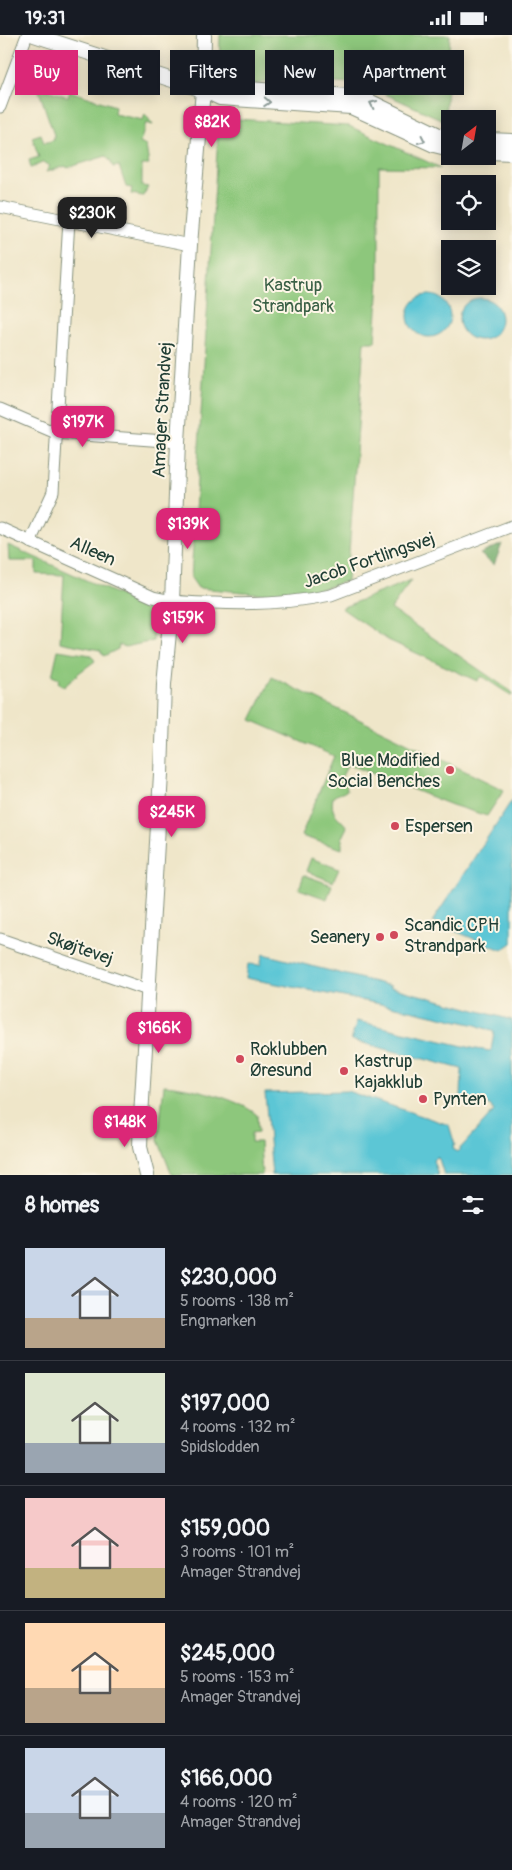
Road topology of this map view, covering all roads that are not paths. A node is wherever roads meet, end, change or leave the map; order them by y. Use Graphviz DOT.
graph roads {
  1 [pos="27,35"];
  2 [pos="34,35"];
  3 [pos="204,35"];
  4 [pos="204,50"];
  5 [pos="170,79"];
  6 [pos="255,89"];
  7 [pos="203,95"];
  8 [pos="214,95"];
  9 [pos="0,107"];
  10 [pos="441,135"];
  11 [pos="496,140"];
  12 [pos="512,141"];
  13 [pos="441,147"];
  14 [pos="496,152"];
  15 [pos="512,153"];
  16 [pos="0,207"];
  17 [pos="69,220"];
  18 [pos="190,245"];
  19 [pos="0,409"];
  20 [pos="56,433"];
  21 [pos="178,442"];
  22 [pos="512,526"];
  23 [pos="0,528"];
  24 [pos="30,542"];
  25 [pos="172,602"];
  26 [pos="0,939"];
  27 [pos="148,990"];
  28 [pos="141,1117"];
  29 [pos="147,1175"];
  30 [pos="156,1175"];
  1 -- 9 [label="street"];
  2 -- 5 [label="street"];
  3 -- 4 [label="street, Amager Strandvej"];
  10 -- 6 [label="street, one-way"];
  7 -- 18 [label="street, Amager Strandvej"];
  8 -- 13 [label="street, one-way"];
  11 -- 12 [label="street"];
  14 -- 15 [label="street"];
  16 -- 17 [label="street"];
  17 -- 18 [label="street"];
  17 -- 20 [label="street"];
  18 -- 21 [label="street, Amager Strandvej"];
  19 -- 20 [label="street"];
  20 -- 21 [label="street"];
  20 -- 24 [label="street"];
  21 -- 25 [label="street, Amager Strandvej"];
  22 -- 25 [label="street, Jacob Fortlingsvej"];
  23 -- 24 [label="street, Alleen"];
  24 -- 25 [label="street, Alleen"];
  25 -- 27 [label="street, Amager Strandvej"];
  26 -- 27 [label="street, Skøjtevej"];
  27 -- 28 [label="street, Amager Strandvej"];
  28 -- 29 [label="street, Amager Strandvej"];
  28 -- 30 [label="street, Amager Strandvej"];
}
